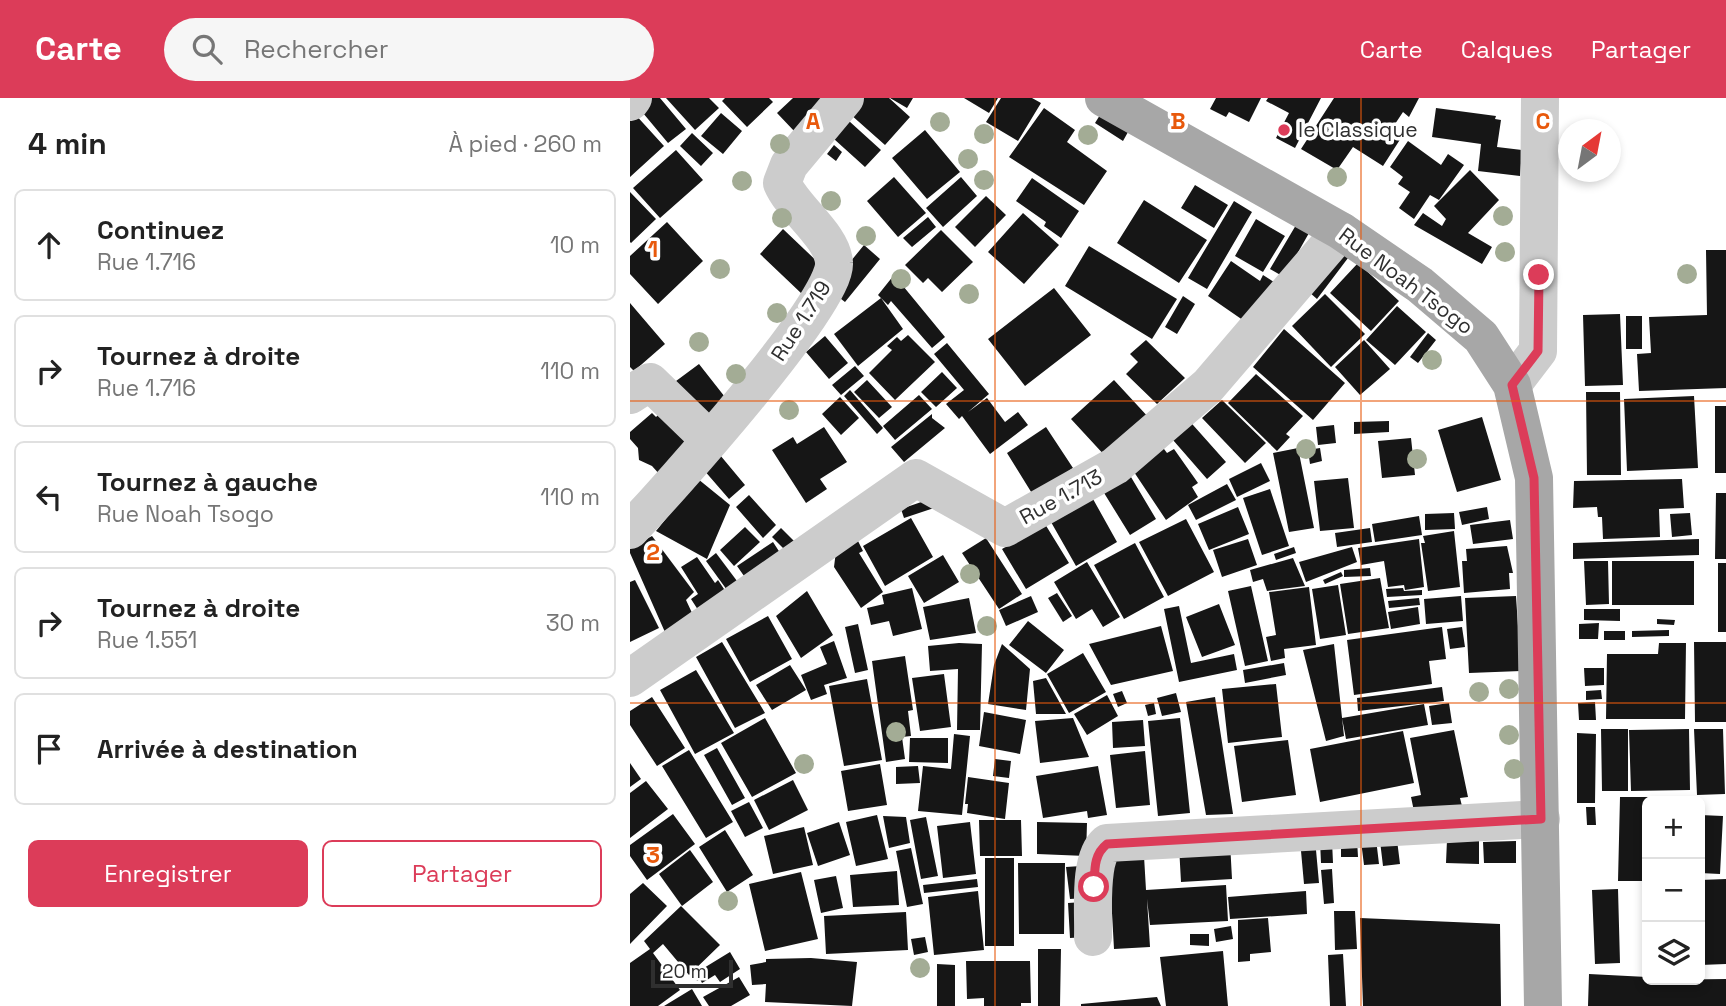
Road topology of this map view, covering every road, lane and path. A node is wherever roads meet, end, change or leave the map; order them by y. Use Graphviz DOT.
graph roads {
  1 [pos="845,98"];
  2 [pos="1104,98"];
  3 [pos="1540,98"];
  4 [pos="1341,231"];
  5 [pos="1512,385"];
  6 [pos="630,395"];
  7 [pos="710,440"];
  8 [pos="630,530"];
  9 [pos="630,678"];
  10 [pos="1541,819"];
  11 [pos="1093,937"];
  12 [pos="1543,1006"];
  1 -- 7 [label="street, Rue 1.719"];
  2 -- 4 [label="main road, Rue Noah Tsogo"];
  3 -- 5 [label="street"];
  4 -- 5 [label="main road, Rue Noah Tsogo"];
  4 -- 9 [label="street, Rue 1.713"];
  5 -- 10 [label="main road, Rue Noah Tsogo"];
  6 -- 7 [label="street"];
  7 -- 8 [label="street, Rue 1.719"];
  10 -- 11 [label="street"];
  10 -- 12 [label="main road, Rue Noah Tsogo"];
}
